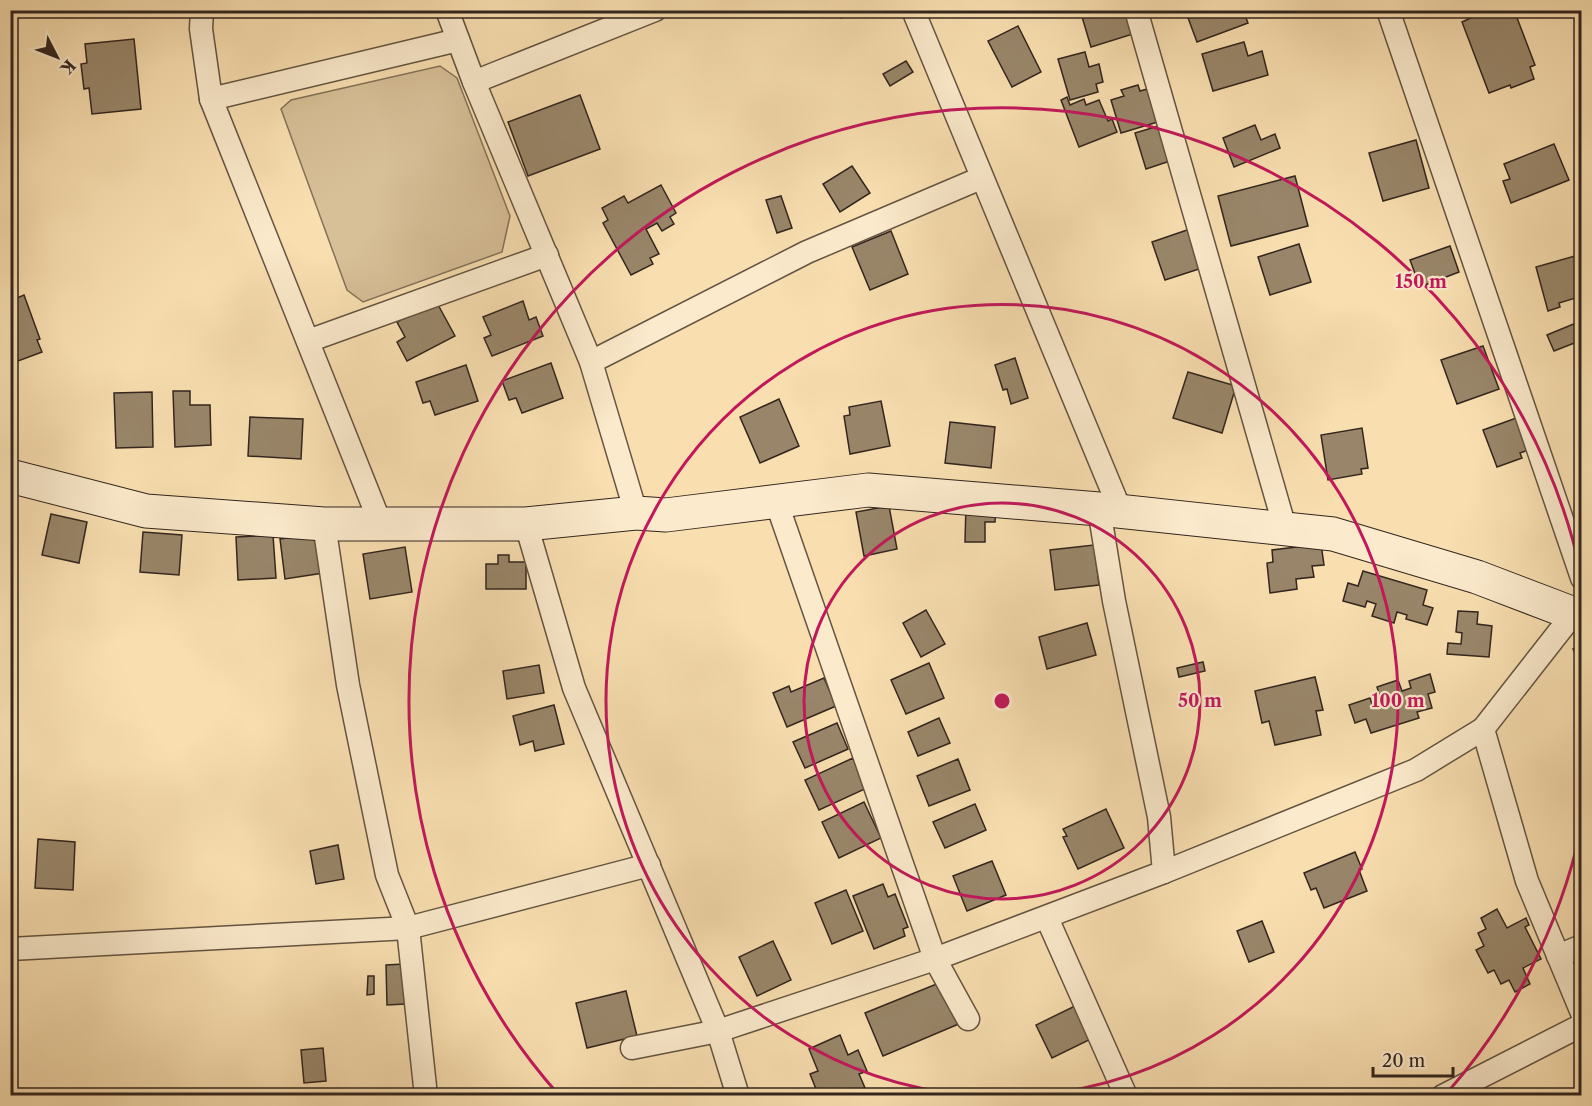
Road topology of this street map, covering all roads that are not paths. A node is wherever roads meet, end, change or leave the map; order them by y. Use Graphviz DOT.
graph roads {
  1 [pos="202,10"];
  2 [pos="447,10"];
  3 [pos="655,10"];
  4 [pos="913,10"];
  5 [pos="1136,10"];
  6 [pos="1388,10"];
  7 [pos="458,40"];
  8 [pos="474,82"];
  9 [pos="211,99"];
  10 [pos="981,178"];
  11 [pos="546,255"];
  12 [pos="308,341"];
  13 [pos="591,362"];
  14 [pos="11,476"];
  15 [pos="10,482"];
  16 [pos="776,501"];
  17 [pos="1110,511"];
  18 [pos="636,513"];
  19 [pos="324,524"];
  20 [pos="526,524"];
  21 [pos="381,525"];
  22 [pos="1285,528"];
  23 [pos="1581,578"];
  24 [pos="1577,615"];
  25 [pos="1483,729"];
  26 [pos="649,865"];
  27 [pos="1164,872"];
  28 [pos="1047,918"];
  29 [pos="408,928"];
  30 [pos="1581,946"];
  31 [pos="10,949"];
  32 [pos="1558,956"];
  33 [pos="935,959"];
  34 [pos="1581,1013"];
  35 [pos="968,1019"];
  36 [pos="1581,1025"];
  37 [pos="718,1031"];
  38 [pos="632,1048"];
  39 [pos="426,1095"];
  40 [pos="738,1095"];
  41 [pos="1126,1095"];
  42 [pos="1443,1095"];
  1 -- 9 [label="street"];
  2 -- 7 [label="street"];
  3 -- 8 [label="street"];
  4 -- 10 [label="street"];
  5 -- 22 [label="street"];
  6 -- 23 [label="street"];
  7 -- 8 [label="street"];
  7 -- 9 [label="street"];
  8 -- 11 [label="street"];
  9 -- 12 [label="street"];
  10 -- 13 [label="street"];
  10 -- 17 [label="street"];
  11 -- 12 [label="street"];
  11 -- 13 [label="street"];
  12 -- 21 [label="street"];
  13 -- 18 [label="street"];
  14 -- 15 [label="street"];
  14 -- 19 [label="street"];
  16 -- 17 [label="street"];
  16 -- 18 [label="street"];
  16 -- 33 [label="street"];
  17 -- 22 [label="street"];
  17 -- 27 [label="street"];
  18 -- 20 [label="street"];
  19 -- 21 [label="street"];
  19 -- 29 [label="street"];
  20 -- 21 [label="street"];
  20 -- 26 [label="street"];
  22 -- 24 [label="street"];
  24 -- 25 [label="street"];
  25 -- 27 [label="street"];
  25 -- 32 [label="street"];
  26 -- 29 [label="street"];
  26 -- 37 [label="street"];
  27 -- 28 [label="street"];
  28 -- 33 [label="street"];
  28 -- 41 [label="street"];
  29 -- 31 [label="street"];
  29 -- 39 [label="street"];
  30 -- 32 [label="street"];
  32 -- 34 [label="street"];
  33 -- 35 [label="street"];
  33 -- 37 [label="street"];
  36 -- 42 [label="street"];
  37 -- 38 [label="street"];
  37 -- 40 [label="street"];
}
